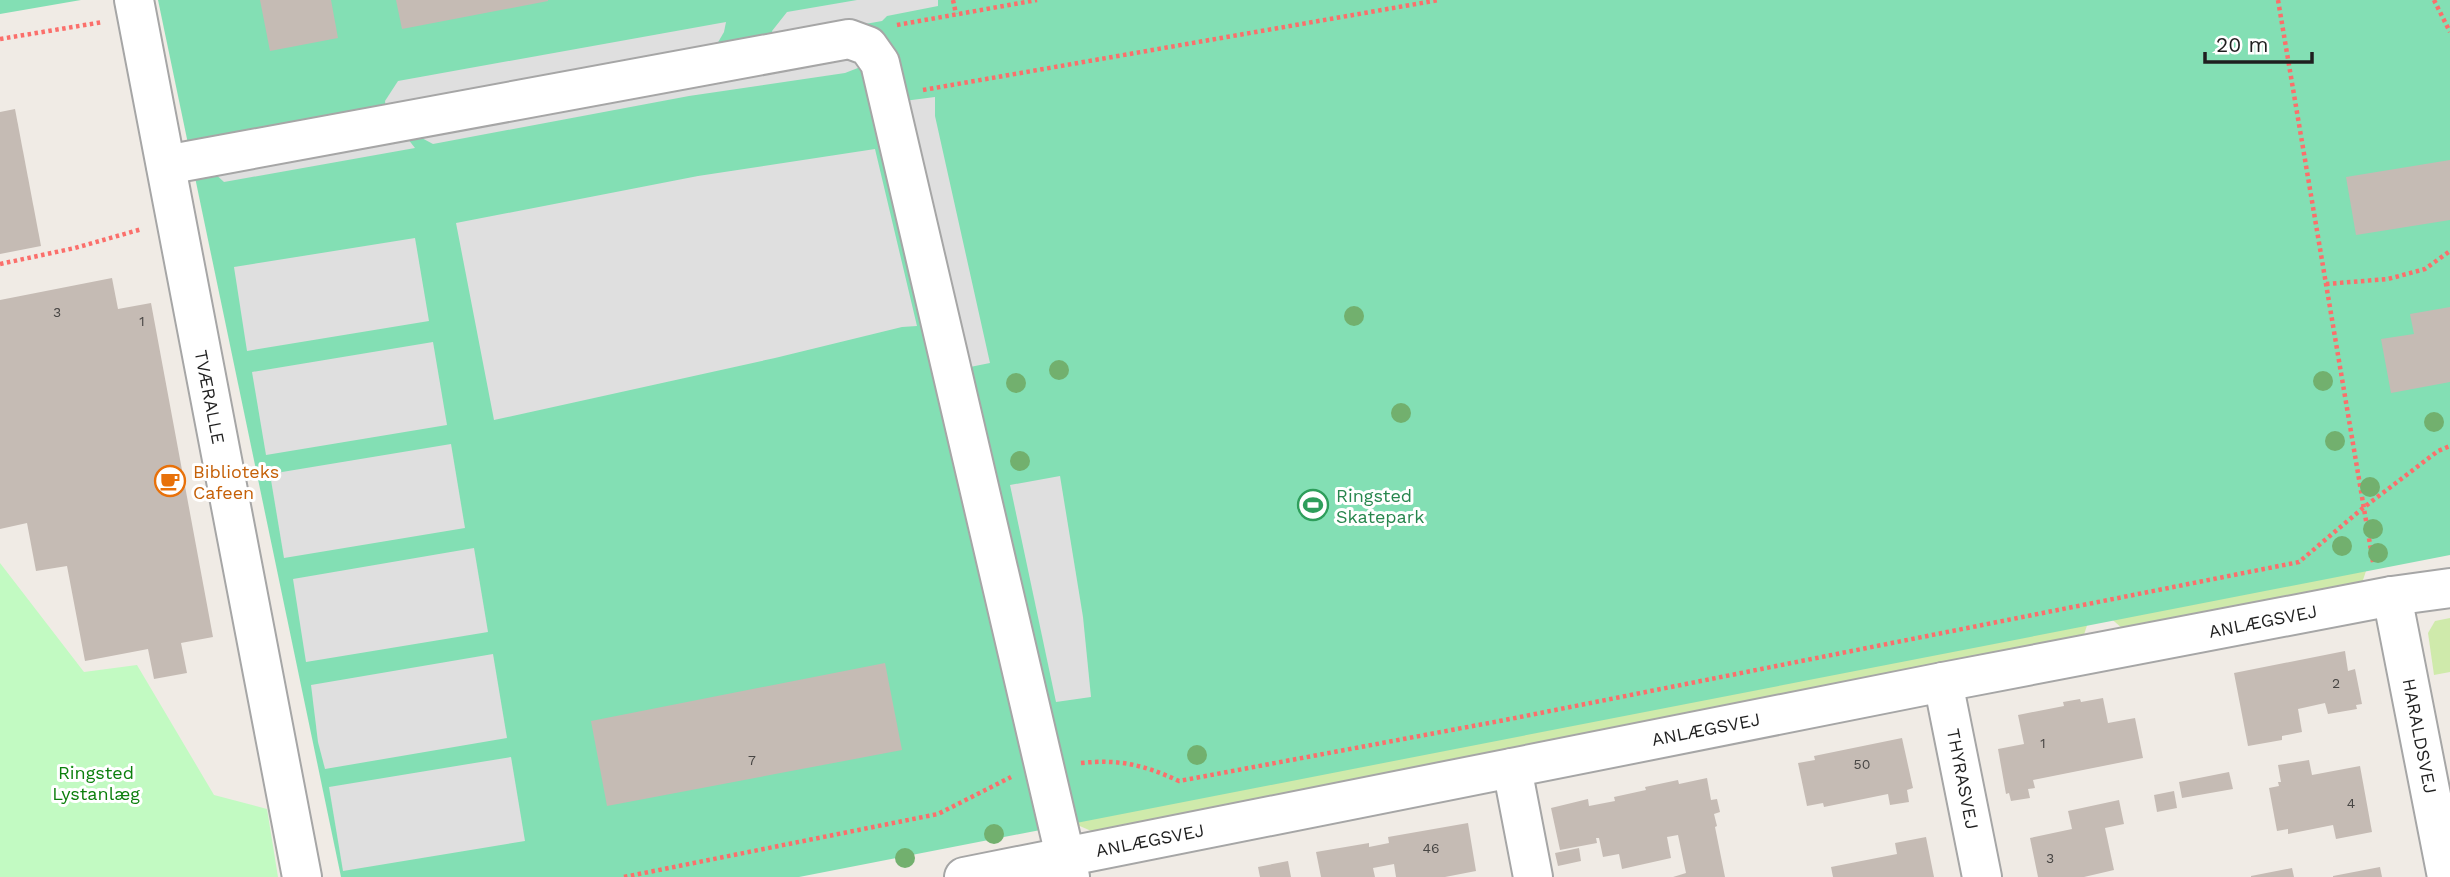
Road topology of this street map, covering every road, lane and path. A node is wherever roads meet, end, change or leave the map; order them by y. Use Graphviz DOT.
graph roads {
  1 [pos="953,0"];
  2 [pos="1037,0"];
  3 [pos="1439,0"];
  4 [pos="2278,0"];
  5 [pos="2434,0"];
  6 [pos="135,8"];
  7 [pos="956,14"];
  8 [pos="2450,32"];
  9 [pos="0,39"];
  10 [pos="868,46"];
  11 [pos="888,96"];
  12 [pos="166,164"];
  13 [pos="176,220"];
  14 [pos="2450,251"];
  15 [pos="0,264"];
  16 [pos="2326,284"];
  17 [pos="2450,446"];
  18 [pos="2363,508"];
  19 [pos="2450,588"];
  20 [pos="2385,597"];
  21 [pos="1943,682"];
  22 [pos="1044,767"];
  23 [pos="1512,768"];
  24 [pos="1068,867"];
  25 [pos="302,877"];
  26 [pos="624,877"];
  27 [pos="964,877"];
  28 [pos="1533,877"];
  29 [pos="1982,877"];
  30 [pos="2447,877"];
  1 -- 7 [label="path"];
  2 -- 7 [label="path"];
  3 -- 11 [label="path"];
  4 -- 16 [label="path"];
  5 -- 8 [label="path"];
  6 -- 9 [label="path"];
  6 -- 12 [label="street, TVÆRALLE"];
  7 -- 10 [label="path"];
  10 -- 11 [label="street"];
  10 -- 12 [label="street"];
  11 -- 22 [label="street"];
  12 -- 13 [label="street, TVÆRALLE"];
  13 -- 15 [label="path"];
  13 -- 25 [label="street, TVÆRALLE"];
  14 -- 16 [label="path"];
  16 -- 18 [label="path"];
  17 -- 18 [label="path"];
  18 -- 20 [label="path"];
  18 -- 22 [label="path"];
  19 -- 20 [label="street, ANLÆGSVEJ"];
  20 -- 21 [label="street, ANLÆGSVEJ"];
  20 -- 30 [label="street, HARALDSVEJ"];
  21 -- 23 [label="street, ANLÆGSVEJ"];
  21 -- 29 [label="street, THYRASVEJ"];
  22 -- 24 [label="street"];
  22 -- 26 [label="path"];
  23 -- 24 [label="street, ANLÆGSVEJ"];
  23 -- 28 [label="street"];
  24 -- 27 [label="street, ANLÆGSVEJ"];
}
